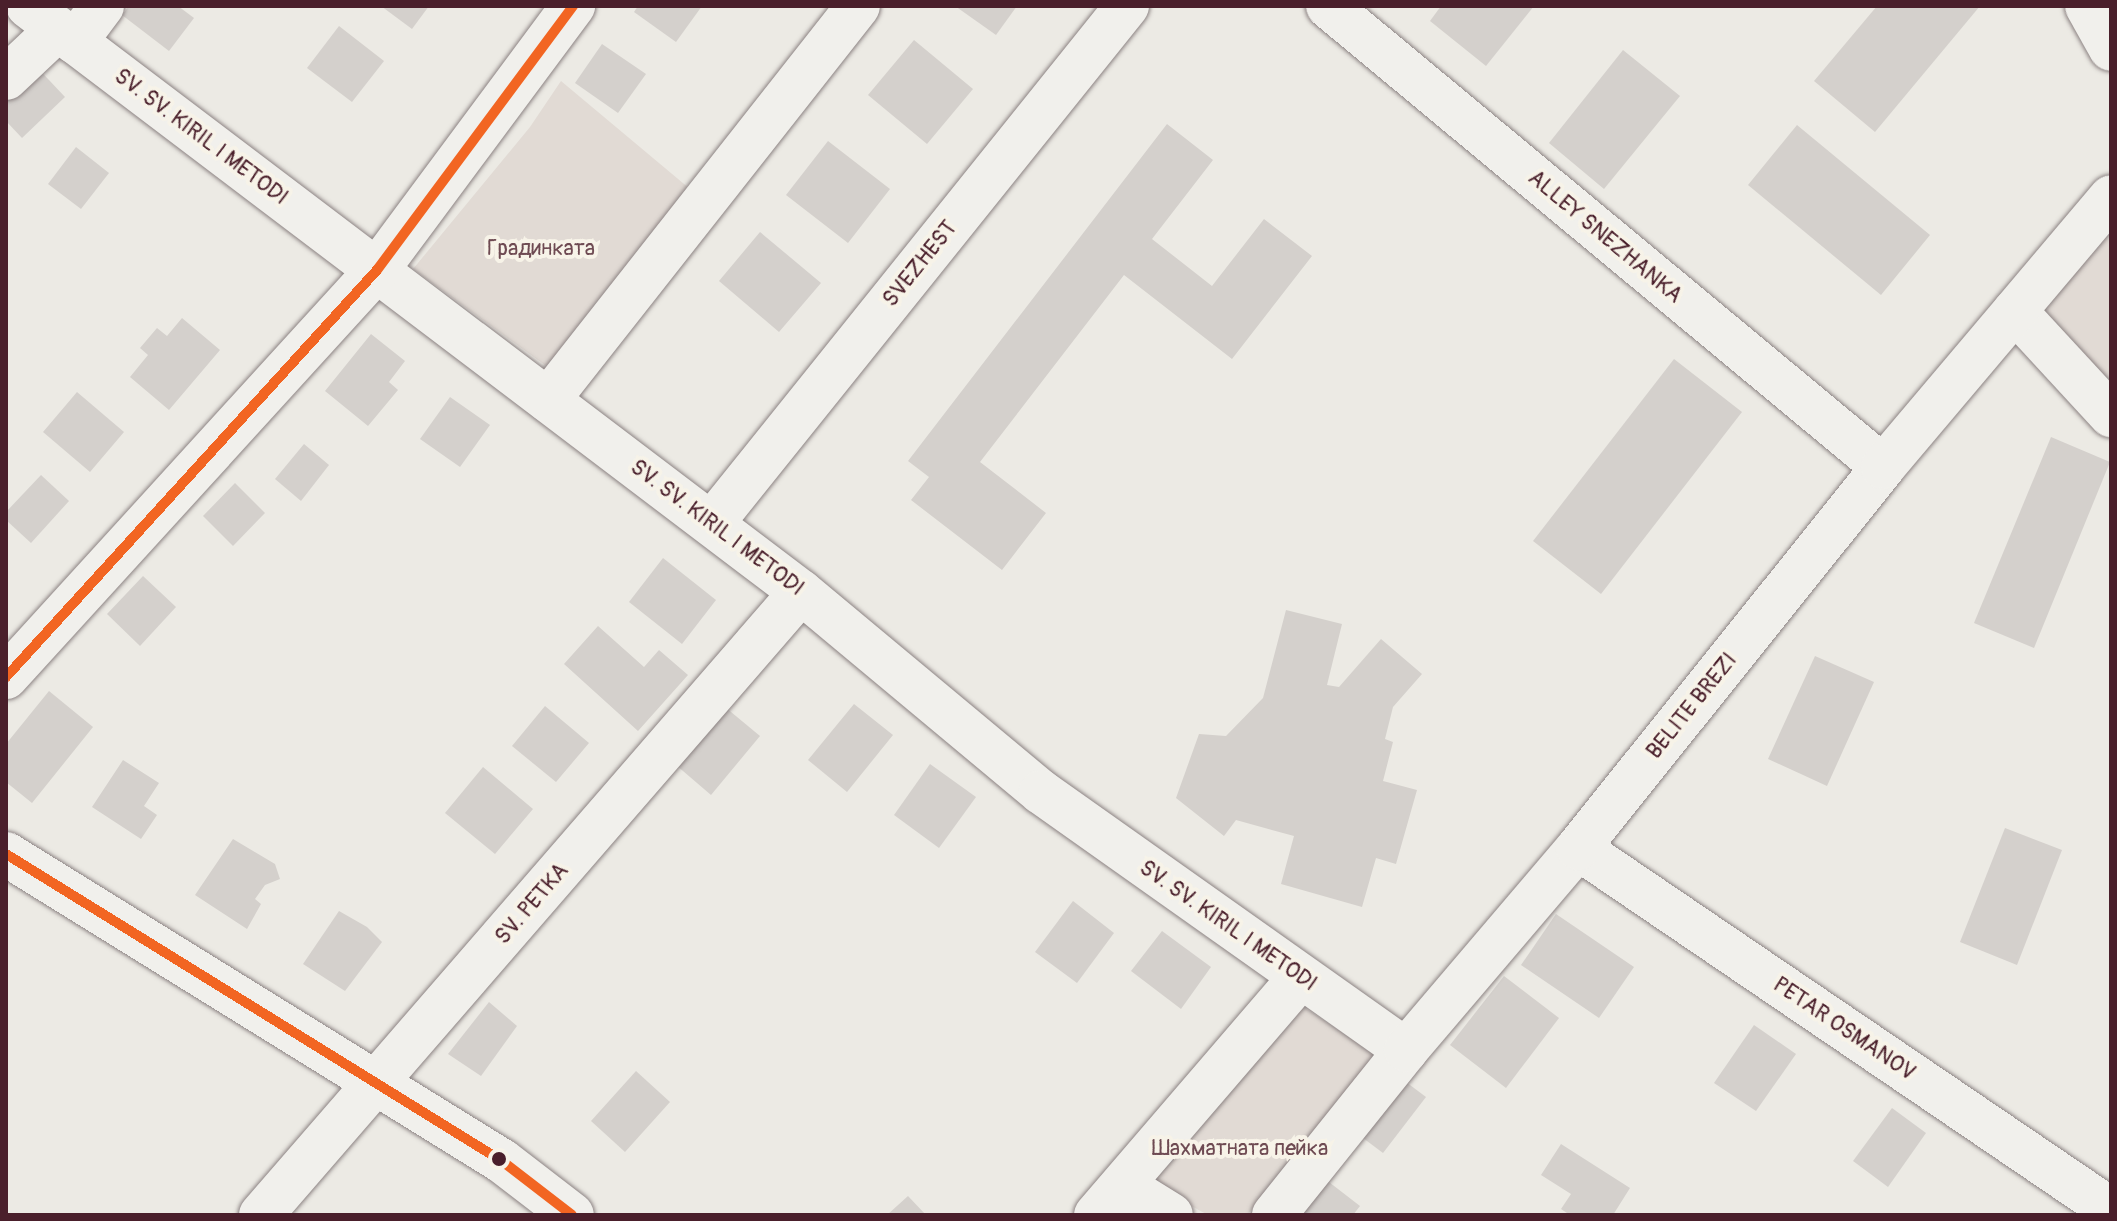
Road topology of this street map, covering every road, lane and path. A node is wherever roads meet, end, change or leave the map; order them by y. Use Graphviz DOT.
graph roads {
  1 [pos="102,6"];
  2 [pos="573,6"];
  3 [pos="858,6"];
  4 [pos="1127,6"];
  5 [pos="1328,6"];
  6 [pos="2087,6"];
  7 [pos="54,26"];
  8 [pos="2111,49"];
  9 [pos="6,78"];
  10 [pos="2111,197"];
  11 [pos="377,270"];
  12 [pos="2015,311"];
  13 [pos="548,400"];
  14 [pos="2111,415"];
  15 [pos="1883,467"];
  16 [pos="712,523"];
  17 [pos="801,592"];
  18 [pos="6,677"];
  19 [pos="1578,848"];
  20 [pos="6,854"];
  21 [pos="1300,978"];
  22 [pos="1406,1050"];
  23 [pos="376,1084"];
  24 [pos="1110,1201"];
  25 [pos="2111,1210"];
  26 [pos="261,1215"];
  27 [pos="572,1215"];
  28 [pos="1171,1215"];
  29 [pos="1274,1215"];
  1 -- 7 [label="street"];
  2 -- 11 [label="street"];
  3 -- 13 [label="street"];
  4 -- 16 [label="street, SVEZHEST"];
  5 -- 15 [label="street, ALLEY SNEZHANKA"];
  6 -- 8 [label="street"];
  7 -- 9 [label="street"];
  7 -- 11 [label="street, SV. SV. KIRIL I METODI"];
  10 -- 12 [label="street, BELITE BREZI"];
  11 -- 13 [label="street, SV. SV. KIRIL I METODI"];
  11 -- 18 [label="street"];
  12 -- 14 [label="street"];
  12 -- 15 [label="street, BELITE BREZI"];
  13 -- 16 [label="street, SV. SV. KIRIL I METODI"];
  15 -- 19 [label="street, BELITE BREZI"];
  16 -- 17 [label="street, SV. SV. KIRIL I METODI"];
  17 -- 21 [label="street, SV. SV. KIRIL I METODI"];
  17 -- 23 [label="street, SV. PETKA"];
  19 -- 22 [label="street, BELITE BREZI"];
  19 -- 25 [label="street, PETAR OSMANOV"];
  20 -- 23 [label="street"];
  21 -- 22 [label="street, SV. SV. KIRIL I METODI"];
  21 -- 24 [label="street"];
  22 -- 29 [label="street, BELITE BREZI"];
  23 -- 26 [label="street, SV. PETKA"];
  23 -- 27 [label="street"];
  24 -- 28 [label="street"];
}
